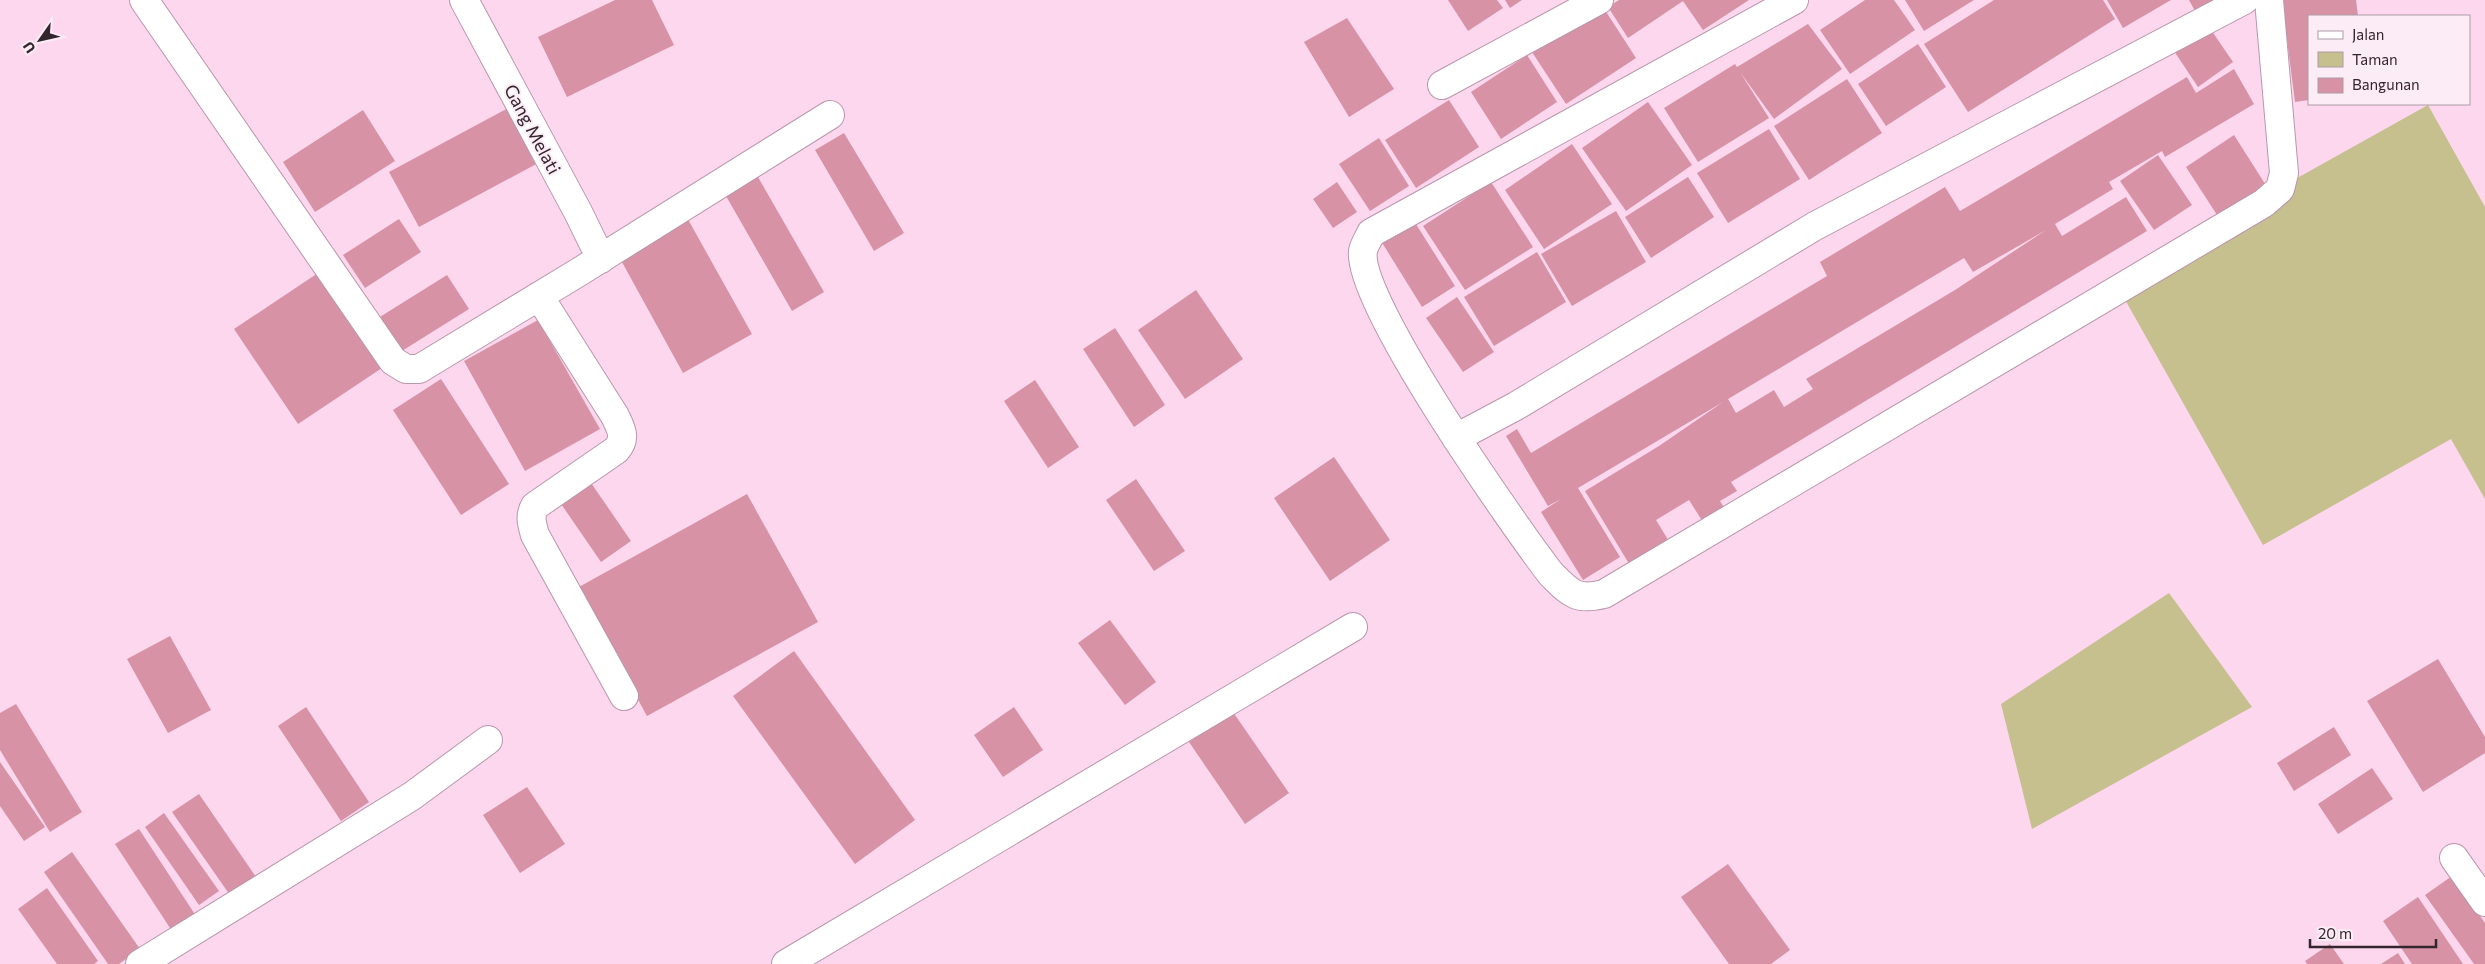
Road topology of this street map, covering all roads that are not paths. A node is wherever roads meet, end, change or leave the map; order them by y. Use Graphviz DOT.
graph roads {
  1 [pos="144,0"];
  2 [pos="464,0"];
  3 [pos="1598,0"];
  4 [pos="1794,0"];
  5 [pos="2244,0"];
  6 [pos="2269,0"];
  7 [pos="1442,85"];
  8 [pos="830,115"];
  9 [pos="600,259"];
  10 [pos="539,296"];
  11 [pos="1456,438"];
  12 [pos="1353,627"];
  13 [pos="624,696"];
  14 [pos="488,740"];
  15 [pos="2454,858"];
  16 [pos="2485,902"];
  17 [pos="140,964"];
  18 [pos="786,964"];
  1 -- 10 [label="street"];
  2 -- 9 [label="street, Gang Melati"];
  3 -- 7 [label="street"];
  4 -- 11 [label="street"];
  5 -- 11 [label="street"];
  6 -- 11 [label="street"];
  8 -- 9 [label="street"];
  9 -- 10 [label="street"];
  10 -- 13 [label="street"];
  12 -- 18 [label="street"];
  14 -- 17 [label="street"];
  15 -- 16 [label="street"];
}
